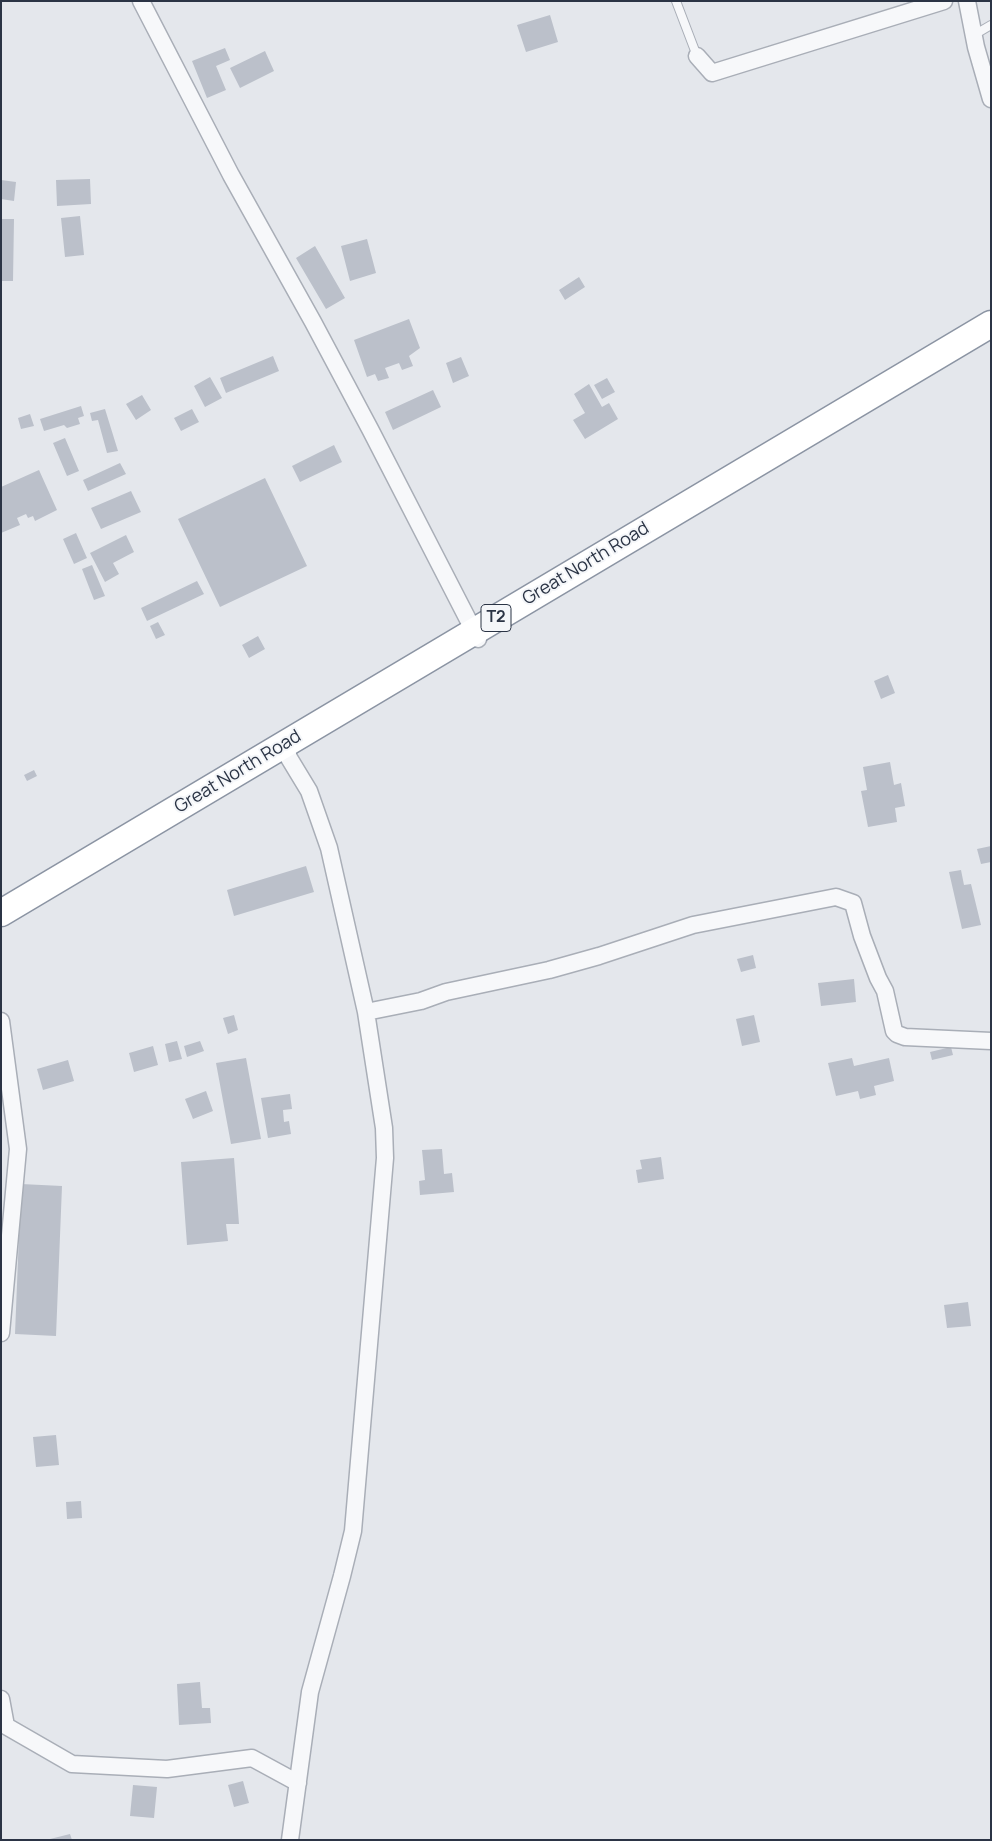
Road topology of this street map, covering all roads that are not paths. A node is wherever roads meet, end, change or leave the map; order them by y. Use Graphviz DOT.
graph roads {
  1 [pos="141,1"];
  2 [pos="676,1"];
  3 [pos="944,1"];
  4 [pos="968,1"];
  5 [pos="991,25"];
  6 [pos="974,35"];
  7 [pos="697,56"];
  8 [pos="991,99"];
  9 [pos="991,324"];
  10 [pos="991,345"];
  11 [pos="477,636"];
  12 [pos="287,751"];
  13 [pos="1,913"];
  14 [pos="1,933"];
  15 [pos="366,1012"];
  16 [pos="1,1022"];
  17 [pos="991,1041"];
  18 [pos="1,1333"];
  19 [pos="1,1699"];
  20 [pos="298,1783"];
  21 [pos="290,1840"];
  1 -- 11 [label="street"];
  2 -- 7 [label="lane"];
  3 -- 7 [label="street"];
  4 -- 6 [label="street"];
  5 -- 6 [label="lane"];
  6 -- 8 [label="street"];
  9 -- 11 [label="highway, Great North Road / T2"];
  10 -- 11 [label="highway, Great North Road / T2"];
  11 -- 12 [label="highway, Great North Road / T2"];
  12 -- 13 [label="highway, Great North Road / T2"];
  12 -- 14 [label="highway, Great North Road / T2"];
  12 -- 15 [label="street"];
  15 -- 17 [label="street"];
  15 -- 20 [label="street"];
  16 -- 18 [label="street"];
  19 -- 20 [label="street"];
  20 -- 21 [label="street"];
}
